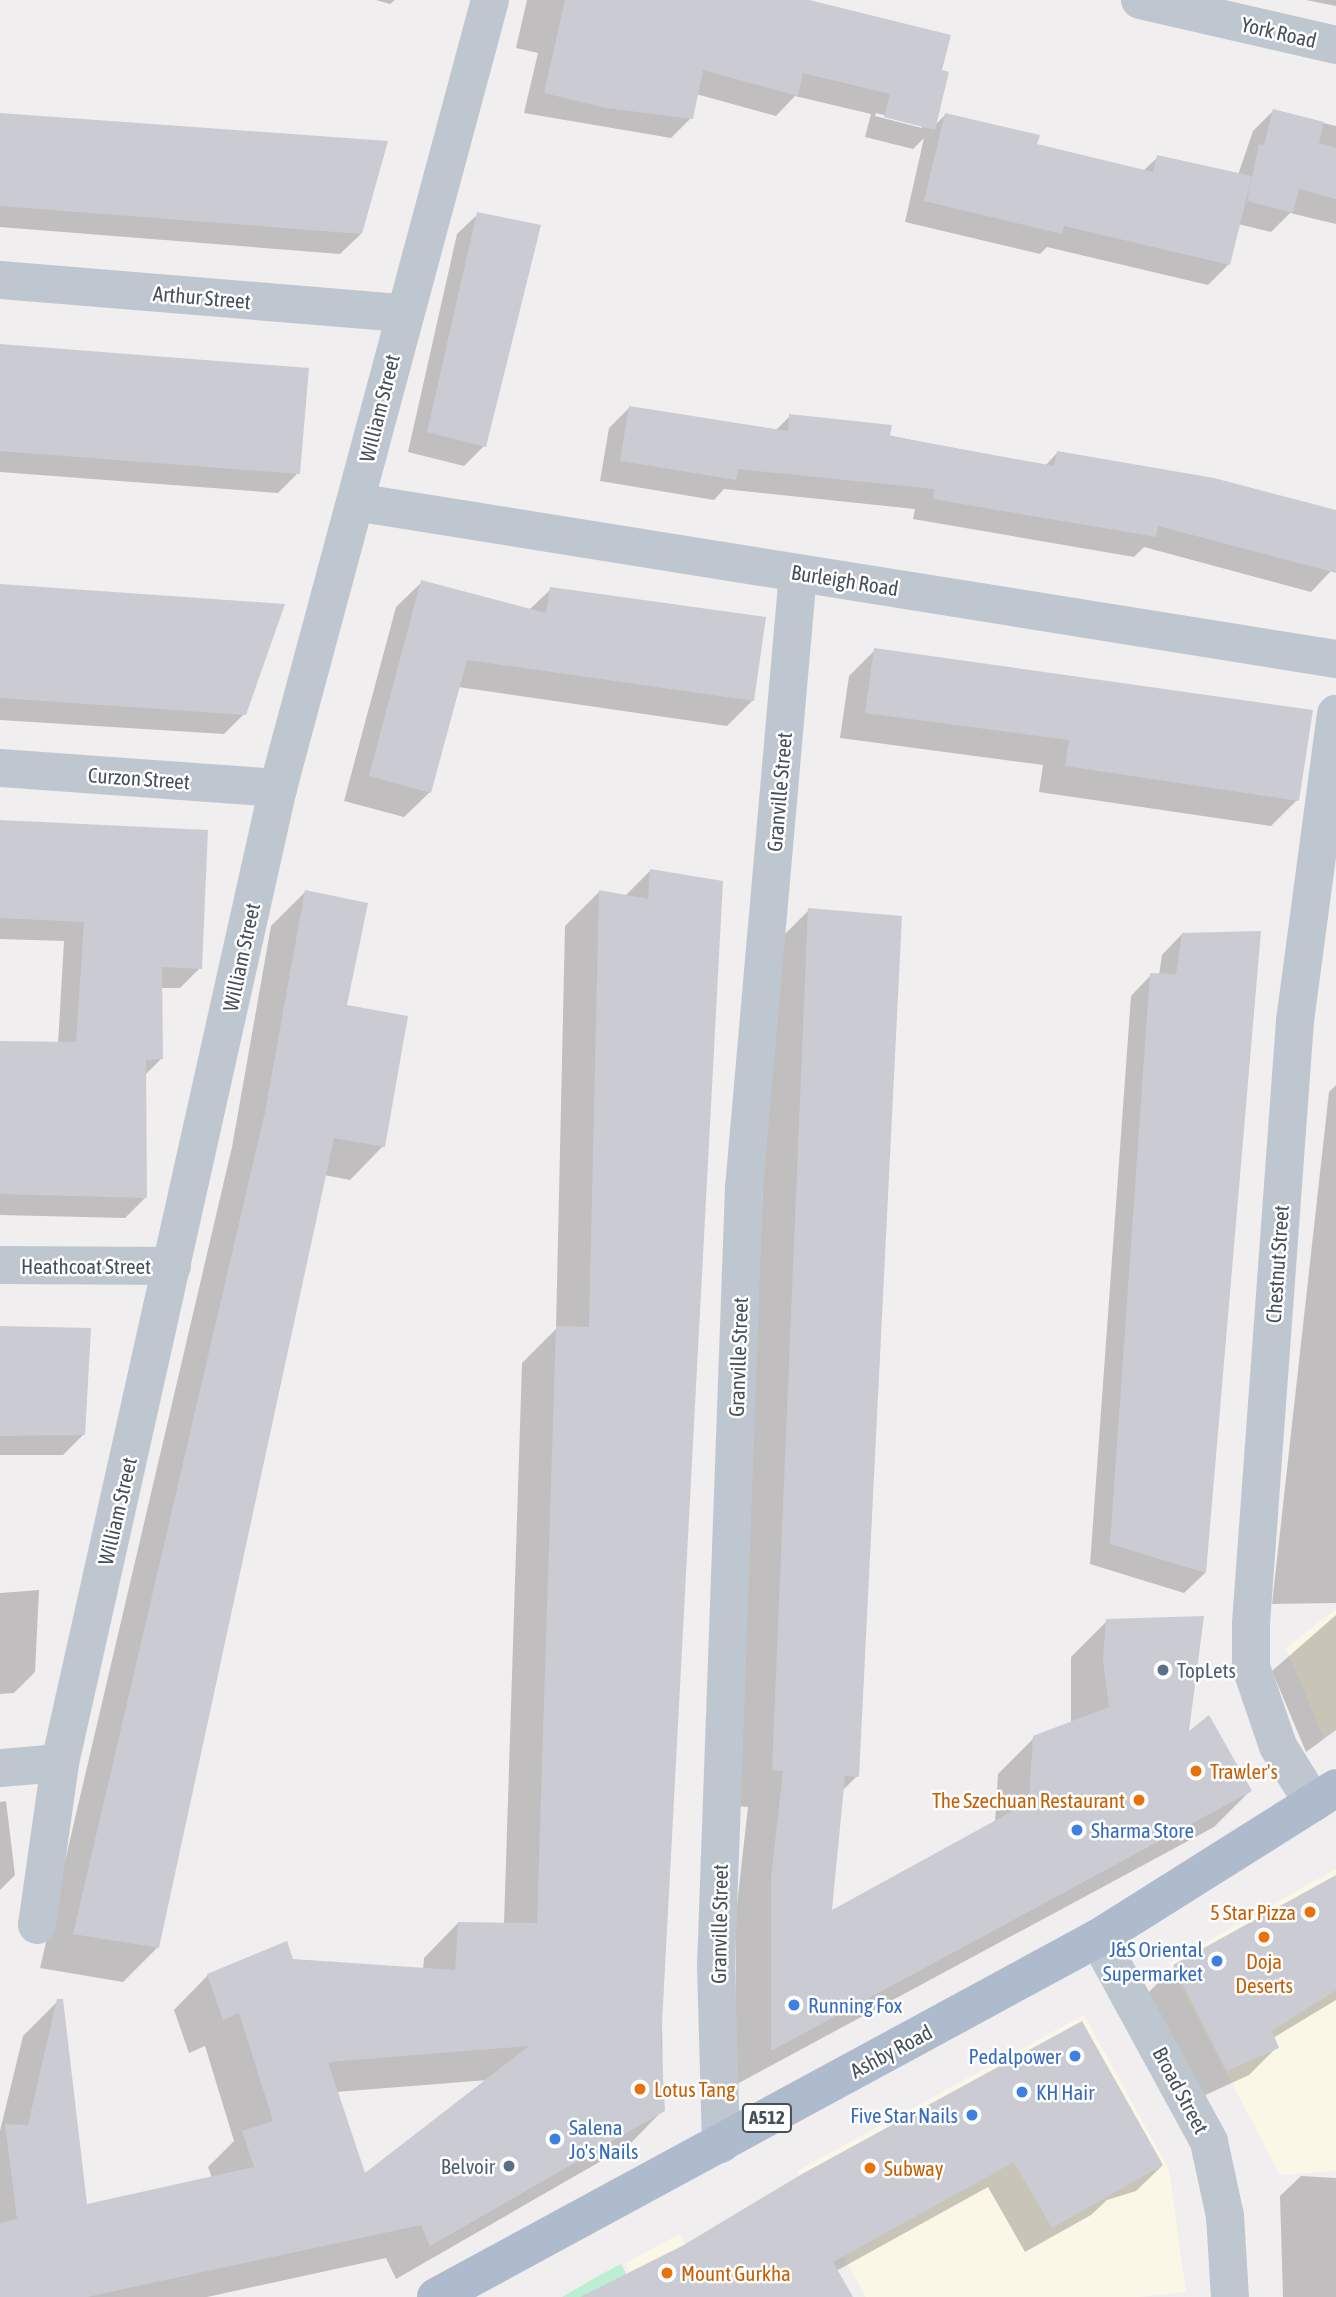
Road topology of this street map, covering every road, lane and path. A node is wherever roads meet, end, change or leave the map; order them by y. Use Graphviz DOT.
graph roads {
  1 [pos="490,0"];
  2 [pos="1140,0"];
  3 [pos="1336,45"];
  4 [pos="0,280"];
  5 [pos="403,313"];
  6 [pos="355,502"];
  7 [pos="798,573"];
  8 [pos="1336,659"];
  9 [pos="1336,714"];
  10 [pos="0,768"];
  11 [pos="278,788"];
  12 [pos="0,1265"];
  13 [pos="172,1266"];
  14 [pos="60,1763"];
  15 [pos="0,1768"];
  16 [pos="1324,1795"];
  17 [pos="37,1925"];
  18 [pos="1098,1938"];
  19 [pos="721,2144"];
  20 [pos="436,2297"];
  21 [pos="1230,2297"];
  1 -- 5 [label="street, William Street"];
  2 -- 3 [label="street, York Road"];
  4 -- 5 [label="street, Arthur Street"];
  5 -- 6 [label="street, William Street"];
  6 -- 7 [label="street, Burleigh Road"];
  6 -- 11 [label="street, William Street"];
  7 -- 8 [label="street, Burleigh Road"];
  7 -- 19 [label="street, Granville Street"];
  9 -- 16 [label="street, Chestnut Street"];
  10 -- 11 [label="street, Curzon Street"];
  11 -- 13 [label="street, William Street"];
  12 -- 13 [label="street, Heathcoat Street"];
  13 -- 14 [label="street, William Street"];
  14 -- 15 [label="street"];
  14 -- 17 [label="street, William Street"];
  16 -- 18 [label="main road, Ashby Road / A512"];
  18 -- 19 [label="main road, Ashby Road / A512"];
  18 -- 21 [label="street, Broad Street"];
  19 -- 20 [label="main road, Ashby Road / A512"];
}
